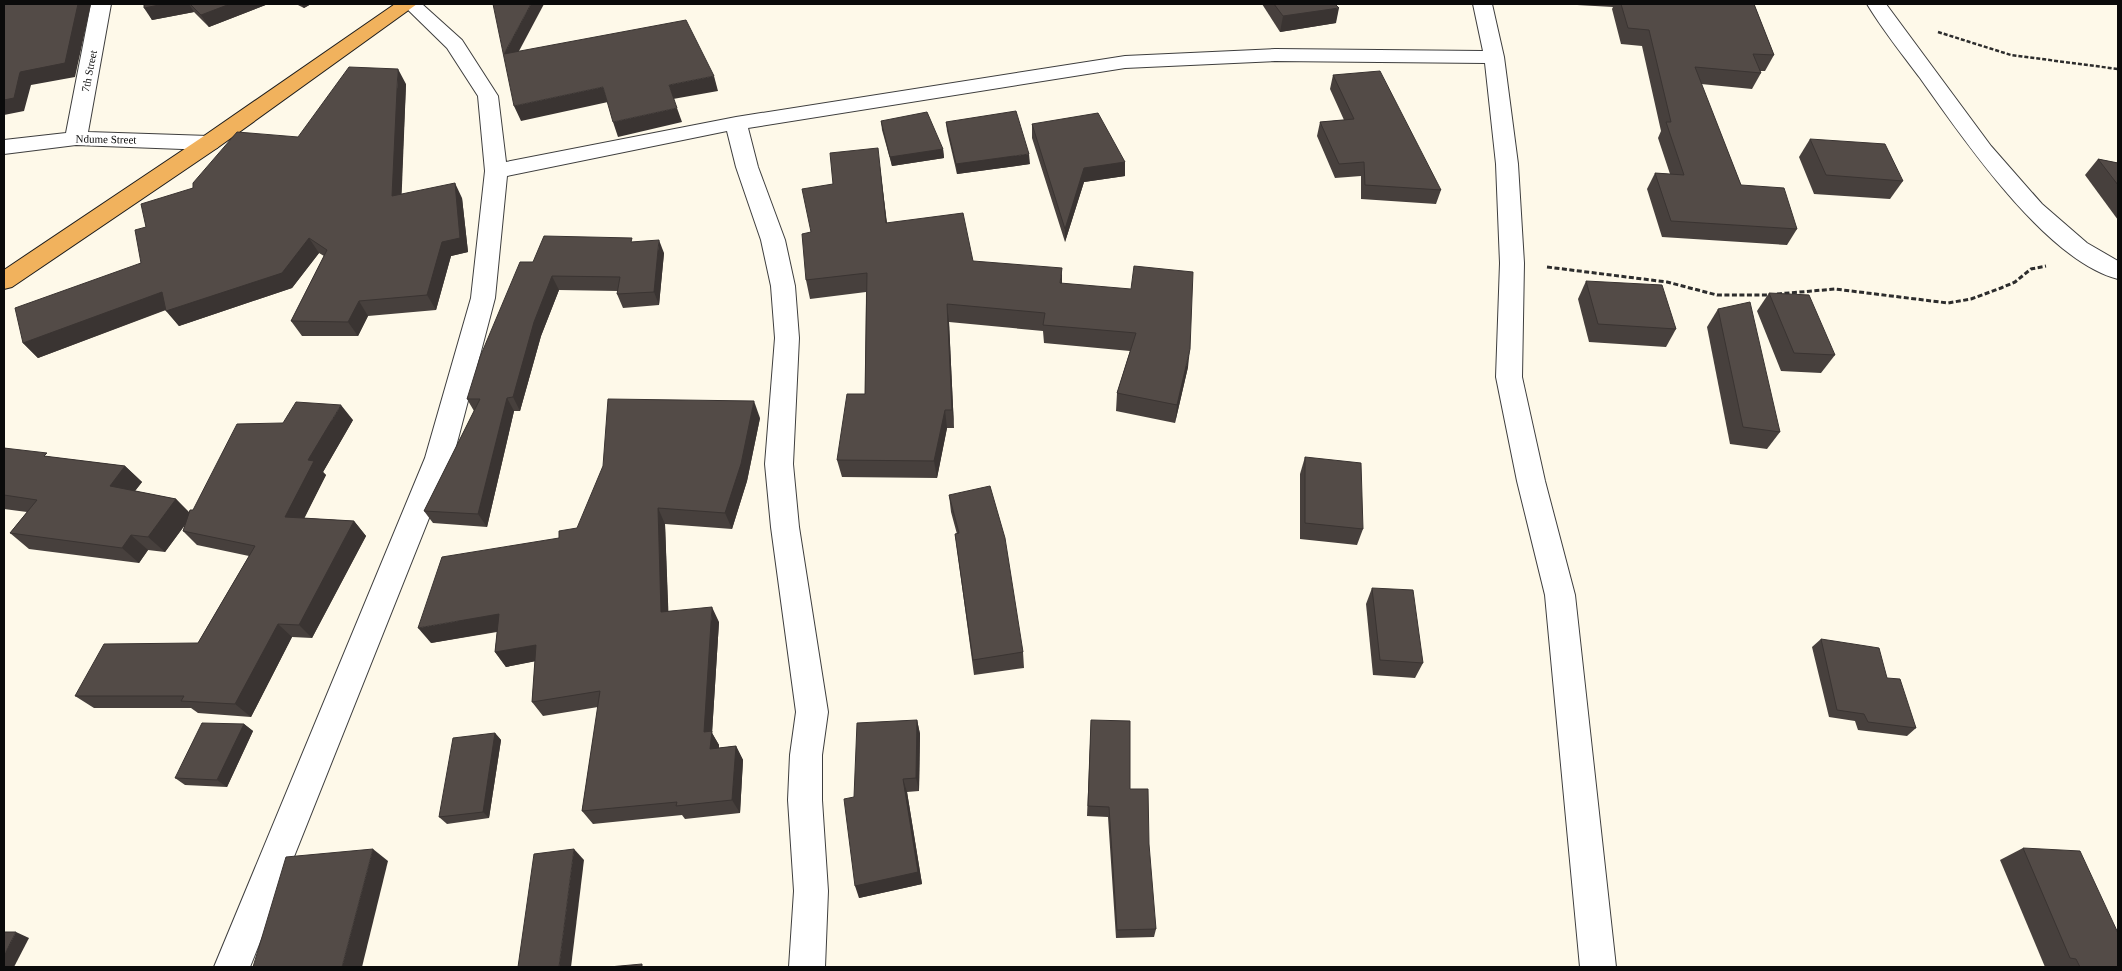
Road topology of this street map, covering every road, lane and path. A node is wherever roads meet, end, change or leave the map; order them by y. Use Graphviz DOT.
graph roads {
  1 [pos="101,4"];
  2 [pos="408,4"];
  3 [pos="411,4"];
  4 [pos="1484,4"];
  5 [pos="1881,9"];
  6 [pos="1494,56"];
  7 [pos="2118,69"];
  8 [pos="736,124"];
  9 [pos="76,138"];
  10 [pos="209,143"];
  11 [pos="4,146"];
  12 [pos="496,171"];
  13 [pos="1512,263"];
  14 [pos="2051,266"];
  15 [pos="2118,271"];
  16 [pos="4,281"];
  17 [pos="232,967"];
  18 [pos="807,967"];
  19 [pos="1598,967"];
  1 -- 9 [label="street, 7th Street"];
  2 -- 10 [label="highway"];
  3 -- 12 [label="street"];
  4 -- 6 [label="street"];
  5 -- 7 [label="path"];
  5 -- 15 [label="street"];
  6 -- 8 [label="street"];
  6 -- 13 [label="street"];
  8 -- 12 [label="street"];
  8 -- 18 [label="street"];
  9 -- 10 [label="street, Ndume Street"];
  9 -- 11 [label="street, Ndume Street"];
  10 -- 16 [label="highway"];
  12 -- 17 [label="street"];
  13 -- 14 [label="path"];
  13 -- 19 [label="street"];
}
